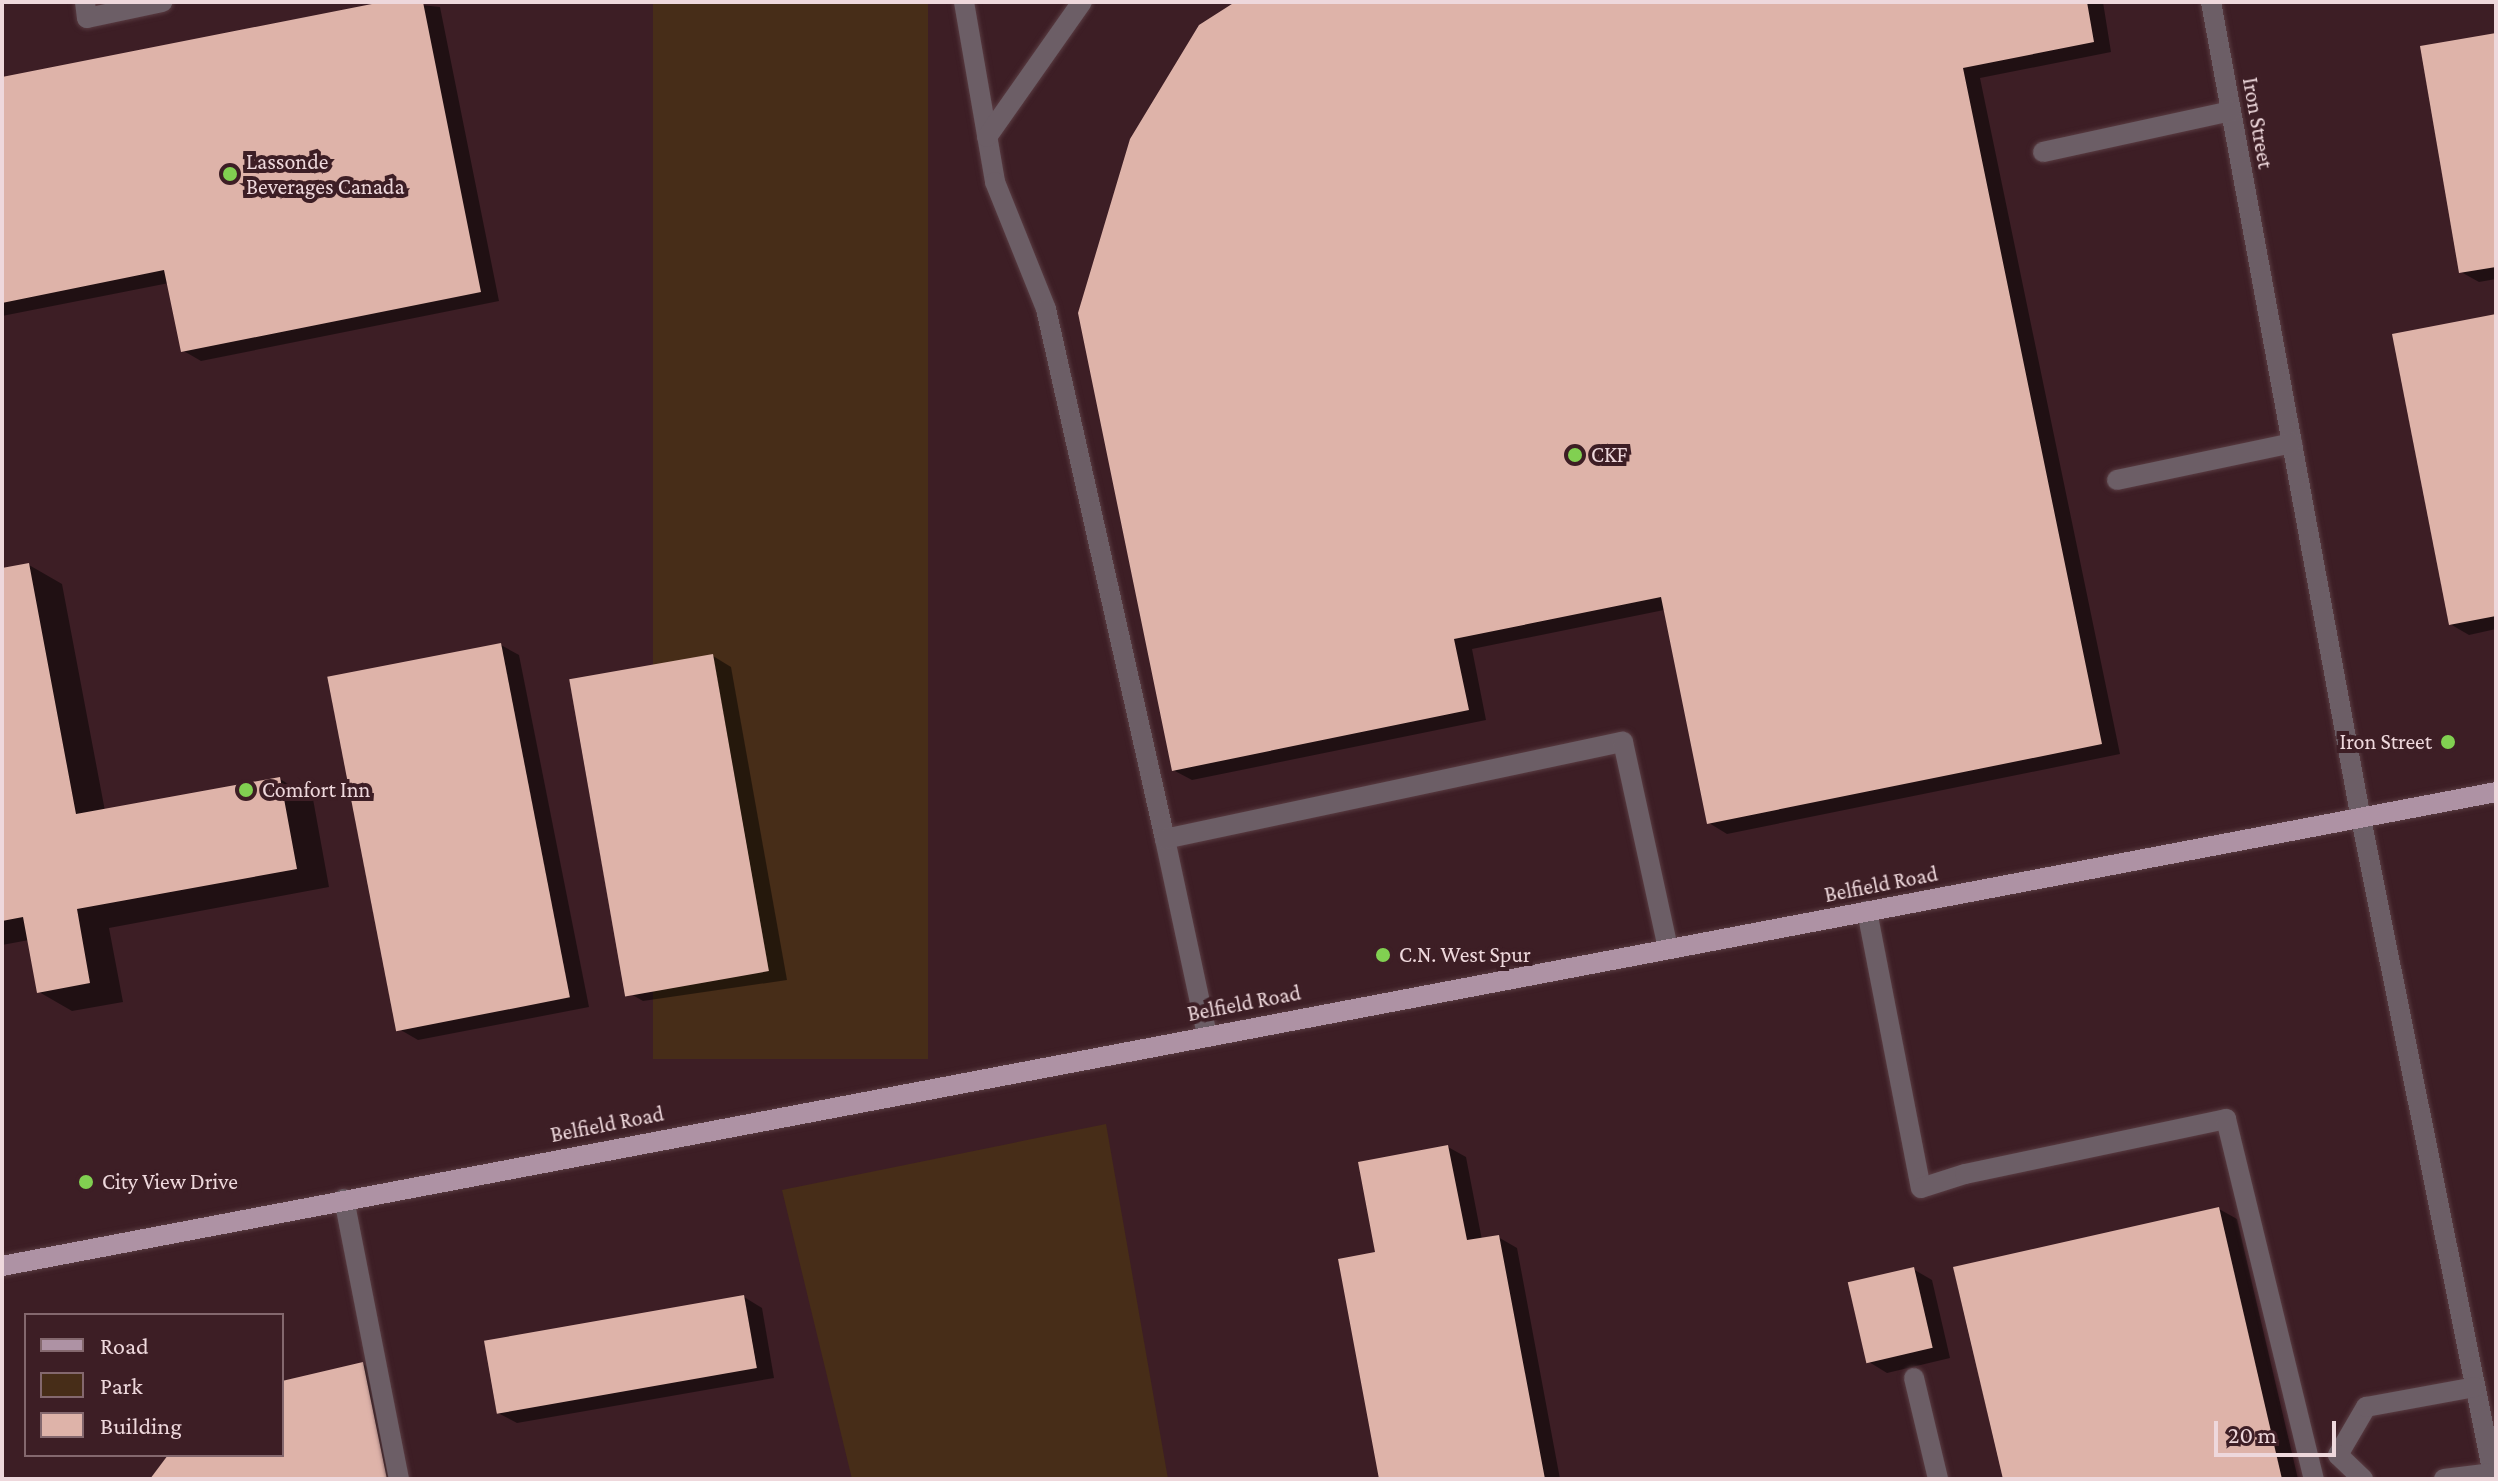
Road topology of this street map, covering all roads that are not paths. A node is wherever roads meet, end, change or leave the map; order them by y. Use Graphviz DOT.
graph roads {
  1 [pos="85,2"];
  2 [pos="162,2"];
  3 [pos="964,2"];
  4 [pos="1082,2"];
  5 [pos="2211,2"];
  6 [pos="2231,111"];
  7 [pos="987,137"];
  8 [pos="2043,152"];
  9 [pos="2292,443"];
  10 [pos="2117,480"];
  11 [pos="2496,792"];
  12 [pos="2361,819"];
  13 [pos="1165,839"];
  14 [pos="1867,911"];
  15 [pos="1668,948"];
  16 [pos="1207,1035"];
  17 [pos="344,1199"];
  18 [pos="2,1266"];
  19 [pos="1914,1378"];
  20 [pos="2475,1387"];
  21 [pos="2338,1455"];
  22 [pos="2312,1469"];
  23 [pos="2493,1476"];
  24 [pos="399,1479"];
  25 [pos="1938,1479"];
  26 [pos="2363,1479"];
  27 [pos="2444,1479"];
  1 -- 2 [label="street"];
  3 -- 7 [label="street"];
  4 -- 7 [label="street"];
  5 -- 6 [label="street, Iron Street"];
  6 -- 8 [label="street"];
  6 -- 9 [label="street, Iron Street"];
  7 -- 13 [label="street"];
  9 -- 10 [label="street"];
  9 -- 12 [label="street, Iron Street"];
  11 -- 12 [label="main road, Belfield Road"];
  12 -- 14 [label="main road, Belfield Road"];
  12 -- 20 [label="street, Iron Street"];
  13 -- 15 [label="street"];
  13 -- 16 [label="street"];
  14 -- 15 [label="main road, Belfield Road"];
  14 -- 22 [label="street"];
  15 -- 16 [label="main road, Belfield Road"];
  16 -- 17 [label="main road, Belfield Road"];
  17 -- 18 [label="main road, Belfield Road"];
  17 -- 24 [label="street"];
  19 -- 25 [label="street"];
  20 -- 21 [label="street"];
  20 -- 23 [label="street, Iron Street"];
  21 -- 22 [label="street"];
  21 -- 26 [label="street"];
  23 -- 27 [label="street"];
}
